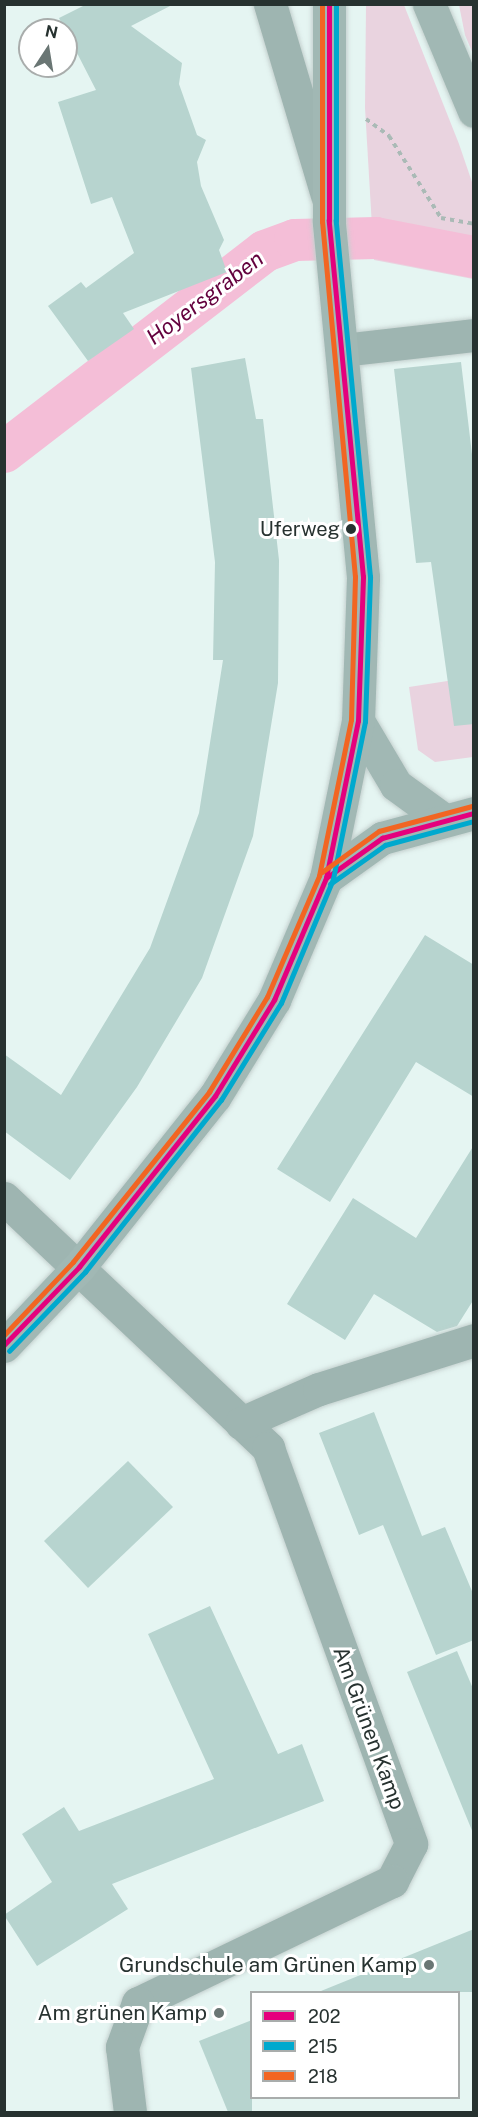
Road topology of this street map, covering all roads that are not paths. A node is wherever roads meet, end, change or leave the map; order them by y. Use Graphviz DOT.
graph roads {
  1 [pos="270,4"];
  2 [pos="329,4"];
  3 [pos="429,4"];
  4 [pos="474,111"];
  5 [pos="328,209"];
  6 [pos="474,335"];
  7 [pos="342,350"];
  8 [pos="358,721"];
  9 [pos="458,816"];
  10 [pos="326,878"];
  11 [pos="4,1198"];
  12 [pos="79,1267"];
  13 [pos="474,1340"];
  14 [pos="4,1346"];
  15 [pos="241,1423"];
  16 [pos="130,2112"];
  1 -- 5 [label="street"];
  2 -- 5 [label="main road"];
  3 -- 4 [label="main road"];
  5 -- 7 [label="main road"];
  6 -- 7 [label="street"];
  7 -- 8 [label="main road"];
  8 -- 9 [label="main road"];
  8 -- 10 [label="main road"];
  9 -- 10 [label="main road"];
  10 -- 12 [label="main road"];
  11 -- 12 [label="street, Am Grünen Kamp"];
  12 -- 14 [label="main road"];
  12 -- 15 [label="street, Am Grünen Kamp"];
  13 -- 15 [label="street"];
  15 -- 16 [label="street, Am Grünen Kamp"];
}
